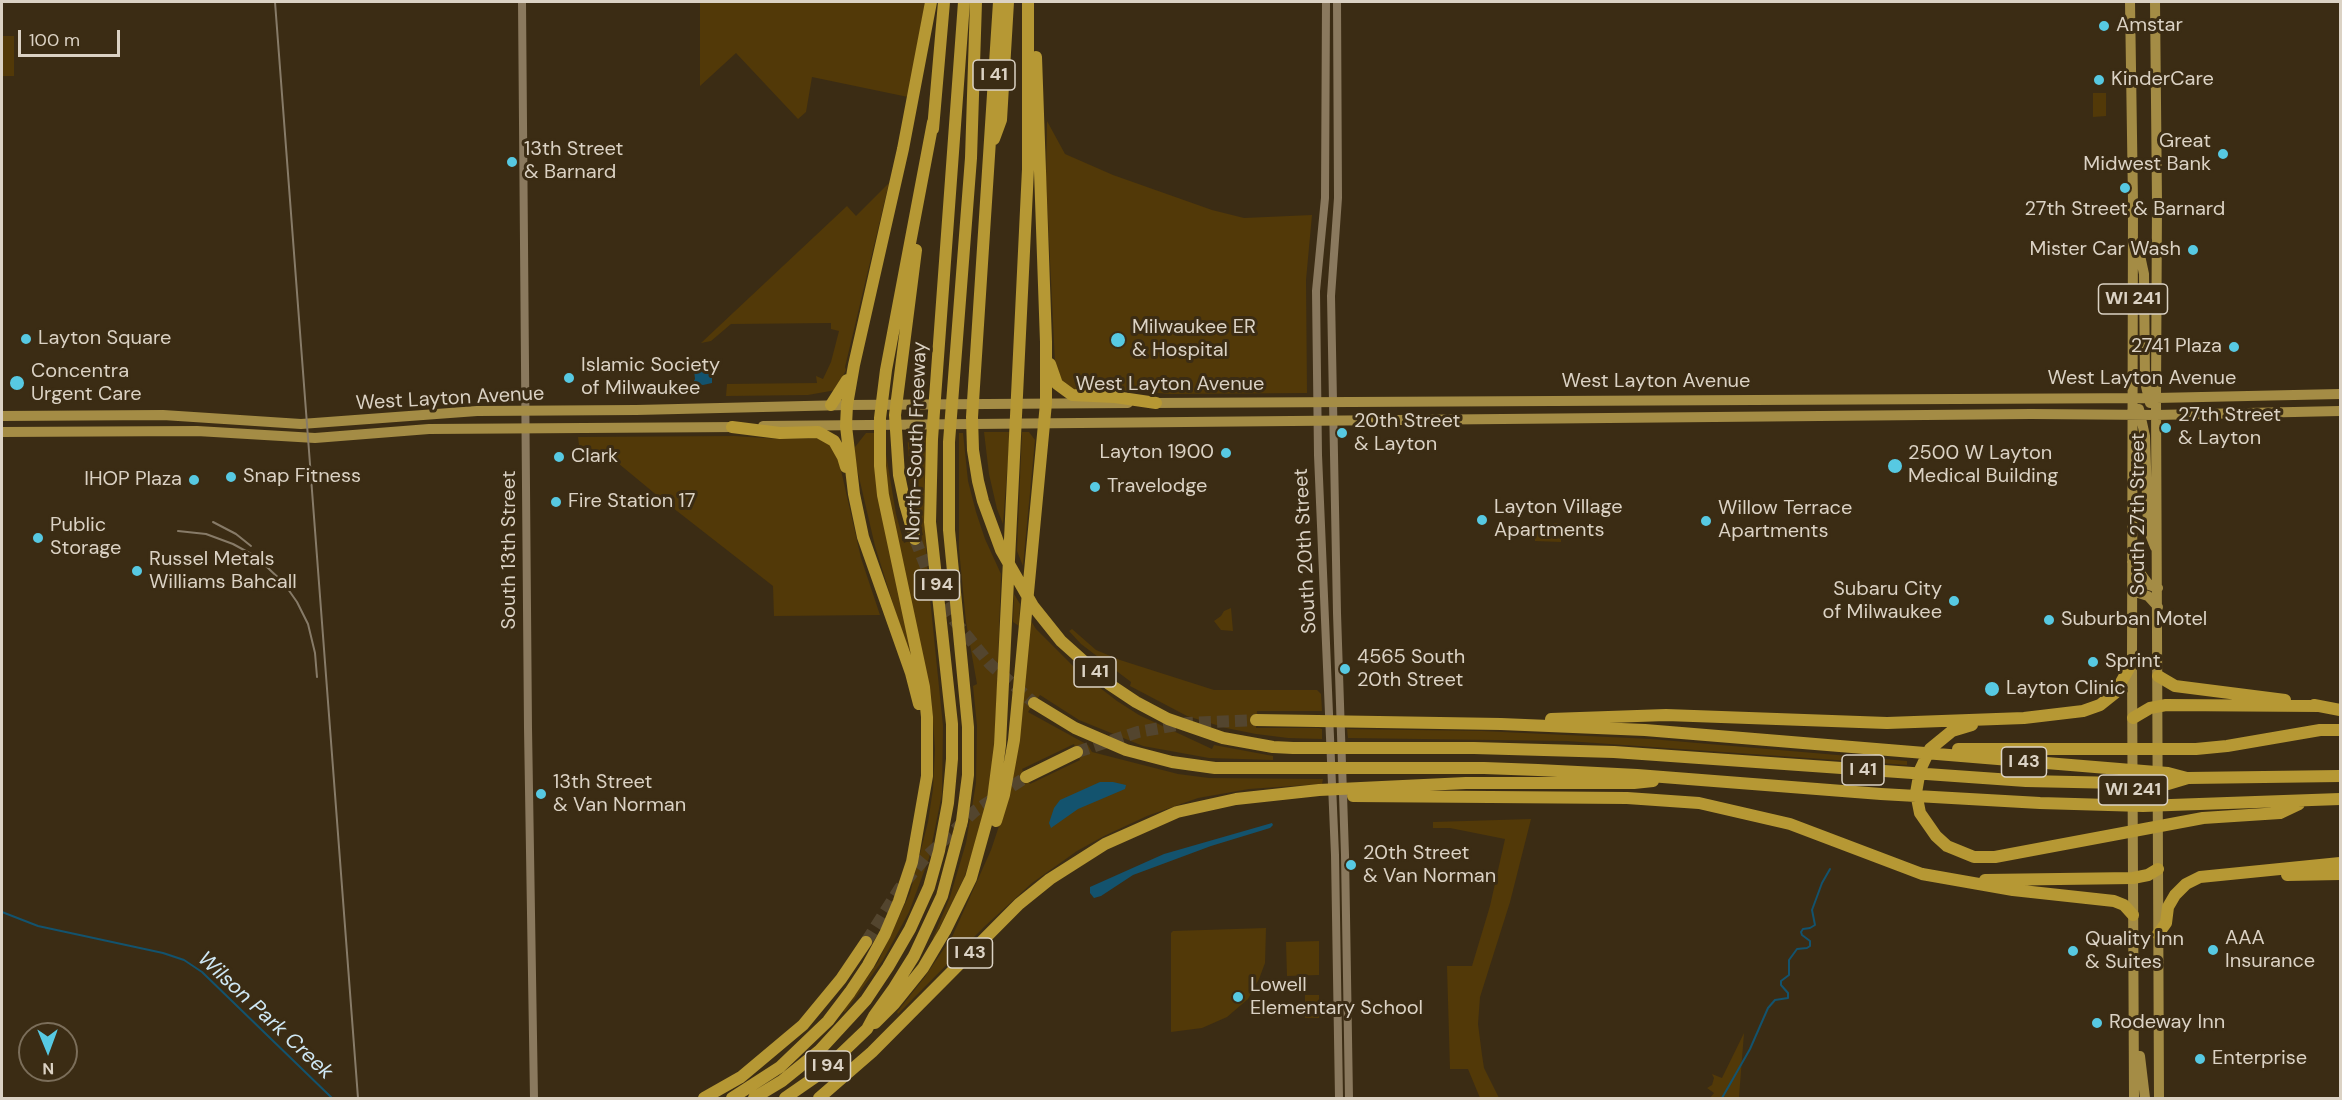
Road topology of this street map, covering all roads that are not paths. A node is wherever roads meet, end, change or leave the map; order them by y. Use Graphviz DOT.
graph roads {
  1 [pos="522,2"];
  2 [pos="931,2"];
  3 [pos="944,2"];
  4 [pos="964,2"];
  5 [pos="976,2"];
  6 [pos="999,2"];
  7 [pos="1008,2"];
  8 [pos="1028,2"];
  9 [pos="1034,2"];
  10 [pos="1326,2"];
  11 [pos="1337,2"];
  12 [pos="2130,2"];
  13 [pos="2155,2"];
  14 [pos="933,122"];
  15 [pos="990,148"];
  16 [pos="2133,229"];
  17 [pos="1046,342"];
  18 [pos="854,365"];
  19 [pos="2340,394"];
  20 [pos="2133,397"];
  21 [pos="2152,398"];
  22 [pos="1334,402"];
  23 [pos="1046,403"];
  24 [pos="1156,403"];
  25 [pos="1317,403"];
  26 [pos="831,405"];
  27 [pos="847,405"];
  28 [pos="525,411"];
  29 [pos="2340,411"];
  30 [pos="2137,415"];
  31 [pos="2156,415"];
  32 [pos="2,416"];
  33 [pos="1318,421"];
  34 [pos="1334,421"];
  35 [pos="1043,424"];
  36 [pos="846,426"];
  37 [pos="525,427"];
  38 [pos="732,427"];
  39 [pos="2,432"];
  40 [pos="854,494"];
  41 [pos="915,539"];
  42 [pos="2158,553"];
  43 [pos="2132,562"];
  44 [pos="2157,588"];
  45 [pos="2132,591"];
  46 [pos="2157,608"];
  47 [pos="1338,652"];
  48 [pos="1327,653"];
  49 [pos="2132,663"];
  50 [pos="2158,676"];
  51 [pos="1034,703"];
  52 [pos="2157,706"];
  53 [pos="2320,706"];
  54 [pos="2340,710"];
  55 [pos="2133,718"];
  56 [pos="1257,720"];
  57 [pos="2003,720"];
  58 [pos="1501,724"];
  59 [pos="2340,730"];
  60 [pos="1859,748"];
  61 [pos="1077,752"];
  62 [pos="2340,776"];
  63 [pos="1026,777"];
  64 [pos="2188,778"];
  65 [pos="1672,779"];
  66 [pos="1297,792"];
  67 [pos="924,794"];
  68 [pos="2340,800"];
  69 [pos="2304,802"];
  70 [pos="979,854"];
  71 [pos="2340,863"];
  72 [pos="2157,869"];
  73 [pos="2241,874"];
  74 [pos="2340,874"];
  75 [pos="2133,878"];
  76 [pos="1942,879"];
  77 [pos="2133,915"];
  78 [pos="2158,934"];
  79 [pos="866,942"];
  80 [pos="2134,1017"];
  81 [pos="867,1029"];
  82 [pos="534,1098"];
  83 [pos="704,1098"];
  84 [pos="732,1098"];
  85 [pos="754,1098"];
  86 [pos="785,1098"];
  87 [pos="819,1098"];
  88 [pos="1339,1098"];
  89 [pos="1348,1098"];
  90 [pos="2134,1098"];
  91 [pos="2145,1098"];
  92 [pos="2158,1098"];
  1 -- 28 [label="street, South 13th Street"];
  2 -- 18 [label="highway"];
  3 -- 14 [label="highway"];
  4 -- 85 [label="highway, North-South Freeway / I 94"];
  5 -- 81 [label="highway, North-South Freeway / I 94"];
  6 -- 15 [label="highway, I 41"];
  7 -- 15 [label="highway"];
  8 -- 70 [label="highway"];
  9 -- 17 [label="highway"];
  10 -- 25 [label="street, South 20th Street"];
  11 -- 22 [label="street, South 20th Street"];
  12 -- 16 [label="main road, South 27th Street / WI 241"];
  13 -- 21 [label="main road, WI 241"];
  14 -- 41 [label="highway"];
  14 -- 67 [label="highway"];
  15 -- 64 [label="highway, I 41"];
  16 -- 20 [label="main road, South 27th Street / WI 241"];
  16 -- 21 [label="main road"];
  17 -- 23 [label="highway"];
  17 -- 24 [label="highway"];
  18 -- 26 [label="highway"];
  18 -- 27 [label="highway"];
  19 -- 21 [label="main road, West Layton Avenue"];
  20 -- 21 [label="main road, West Layton Avenue"];
  20 -- 22 [label="main road, West Layton Avenue"];
  20 -- 30 [label="main road, South 27th Street / WI 241"];
  21 -- 31 [label="main road"];
  22 -- 25 [label="main road, West Layton Avenue"];
  22 -- 34 [label="street, South 20th Street"];
  23 -- 24 [label="main road, West Layton Avenue"];
  23 -- 27 [label="main road, West Layton Avenue"];
  23 -- 35 [label="highway"];
  24 -- 25 [label="main road, West Layton Avenue"];
  25 -- 33 [label="street, South 20th Street"];
  26 -- 27 [label="main road, West Layton Avenue"];
  26 -- 28 [label="main road, West Layton Avenue"];
  27 -- 36 [label="highway"];
  28 -- 32 [label="main road, West Layton Avenue"];
  28 -- 37 [label="street, South 13th Street"];
  29 -- 31 [label="main road, West Layton Avenue"];
  30 -- 31 [label="main road, West Layton Avenue"];
  30 -- 34 [label="main road, West Layton Avenue"];
  30 -- 42 [label="main road"];
  30 -- 43 [label="main road, South 27th Street / WI 241"];
  31 -- 42 [label="main road, South 27th Street / WI 241"];
  33 -- 34 [label="main road, West Layton Avenue"];
  33 -- 35 [label="main road, West Layton Avenue"];
  33 -- 48 [label="street, South 20th Street"];
  34 -- 47 [label="street, South 20th Street"];
  35 -- 36 [label="main road, West Layton Avenue"];
  35 -- 70 [label="highway"];
  36 -- 38 [label="main road, West Layton Avenue"];
  36 -- 40 [label="highway"];
  37 -- 38 [label="main road, West Layton Avenue"];
  37 -- 39 [label="main road, West Layton Avenue"];
  37 -- 82 [label="street, South 13th Street"];
  38 -- 40 [label="highway"];
  40 -- 67 [label="highway"];
  42 -- 44 [label="main road, South 27th Street / WI 241"];
  43 -- 44 [label="main road"];
  43 -- 45 [label="main road, South 27th Street / WI 241"];
  44 -- 46 [label="main road, South 27th Street / WI 241"];
  45 -- 46 [label="main road"];
  45 -- 49 [label="main road, South 27th Street / WI 241"];
  46 -- 50 [label="main road, South 27th Street / WI 241"];
  47 -- 48 [label="street"];
  47 -- 89 [label="street, South 20th Street"];
  48 -- 88 [label="street, South 20th Street"];
  49 -- 55 [label="main road, South 27th Street / WI 241"];
  49 -- 57 [label="highway"];
  50 -- 52 [label="main road, South 27th Street / WI 241"];
  50 -- 53 [label="highway"];
  51 -- 65 [label="highway, I 41"];
  52 -- 53 [label="highway"];
  52 -- 55 [label="highway"];
  52 -- 72 [label="main road, South 27th Street / WI 241"];
  53 -- 54 [label="highway"];
  55 -- 75 [label="main road, South 27th Street / WI 241"];
  56 -- 58 [label="highway, I 43"];
  57 -- 58 [label="highway"];
  57 -- 69 [label="highway"];
  58 -- 60 [label="highway, I 43"];
  59 -- 60 [label="highway"];
  60 -- 64 [label="highway, I 43"];
  61 -- 63 [label="highway"];
  62 -- 64 [label="highway, I 41"];
  65 -- 66 [label="highway, I 43"];
  65 -- 69 [label="highway, I 41"];
  66 -- 76 [label="highway"];
  66 -- 87 [label="highway, I 43"];
  67 -- 84 [label="highway"];
  68 -- 69 [label="highway, I 41"];
  70 -- 81 [label="highway"];
  71 -- 73 [label="highway"];
  72 -- 75 [label="highway"];
  72 -- 78 [label="main road, South 27th Street / WI 241"];
  73 -- 74 [label="highway"];
  73 -- 78 [label="highway"];
  75 -- 76 [label="highway"];
  75 -- 77 [label="main road, South 27th Street / WI 241"];
  76 -- 77 [label="highway"];
  77 -- 80 [label="main road, South 27th Street / WI 241"];
  78 -- 92 [label="main road, South 27th Street / WI 241"];
  79 -- 83 [label="highway"];
  80 -- 90 [label="main road, South 27th Street / WI 241"];
  80 -- 91 [label="main road"];
  81 -- 86 [label="highway, North-South Freeway / I 94"];
}
